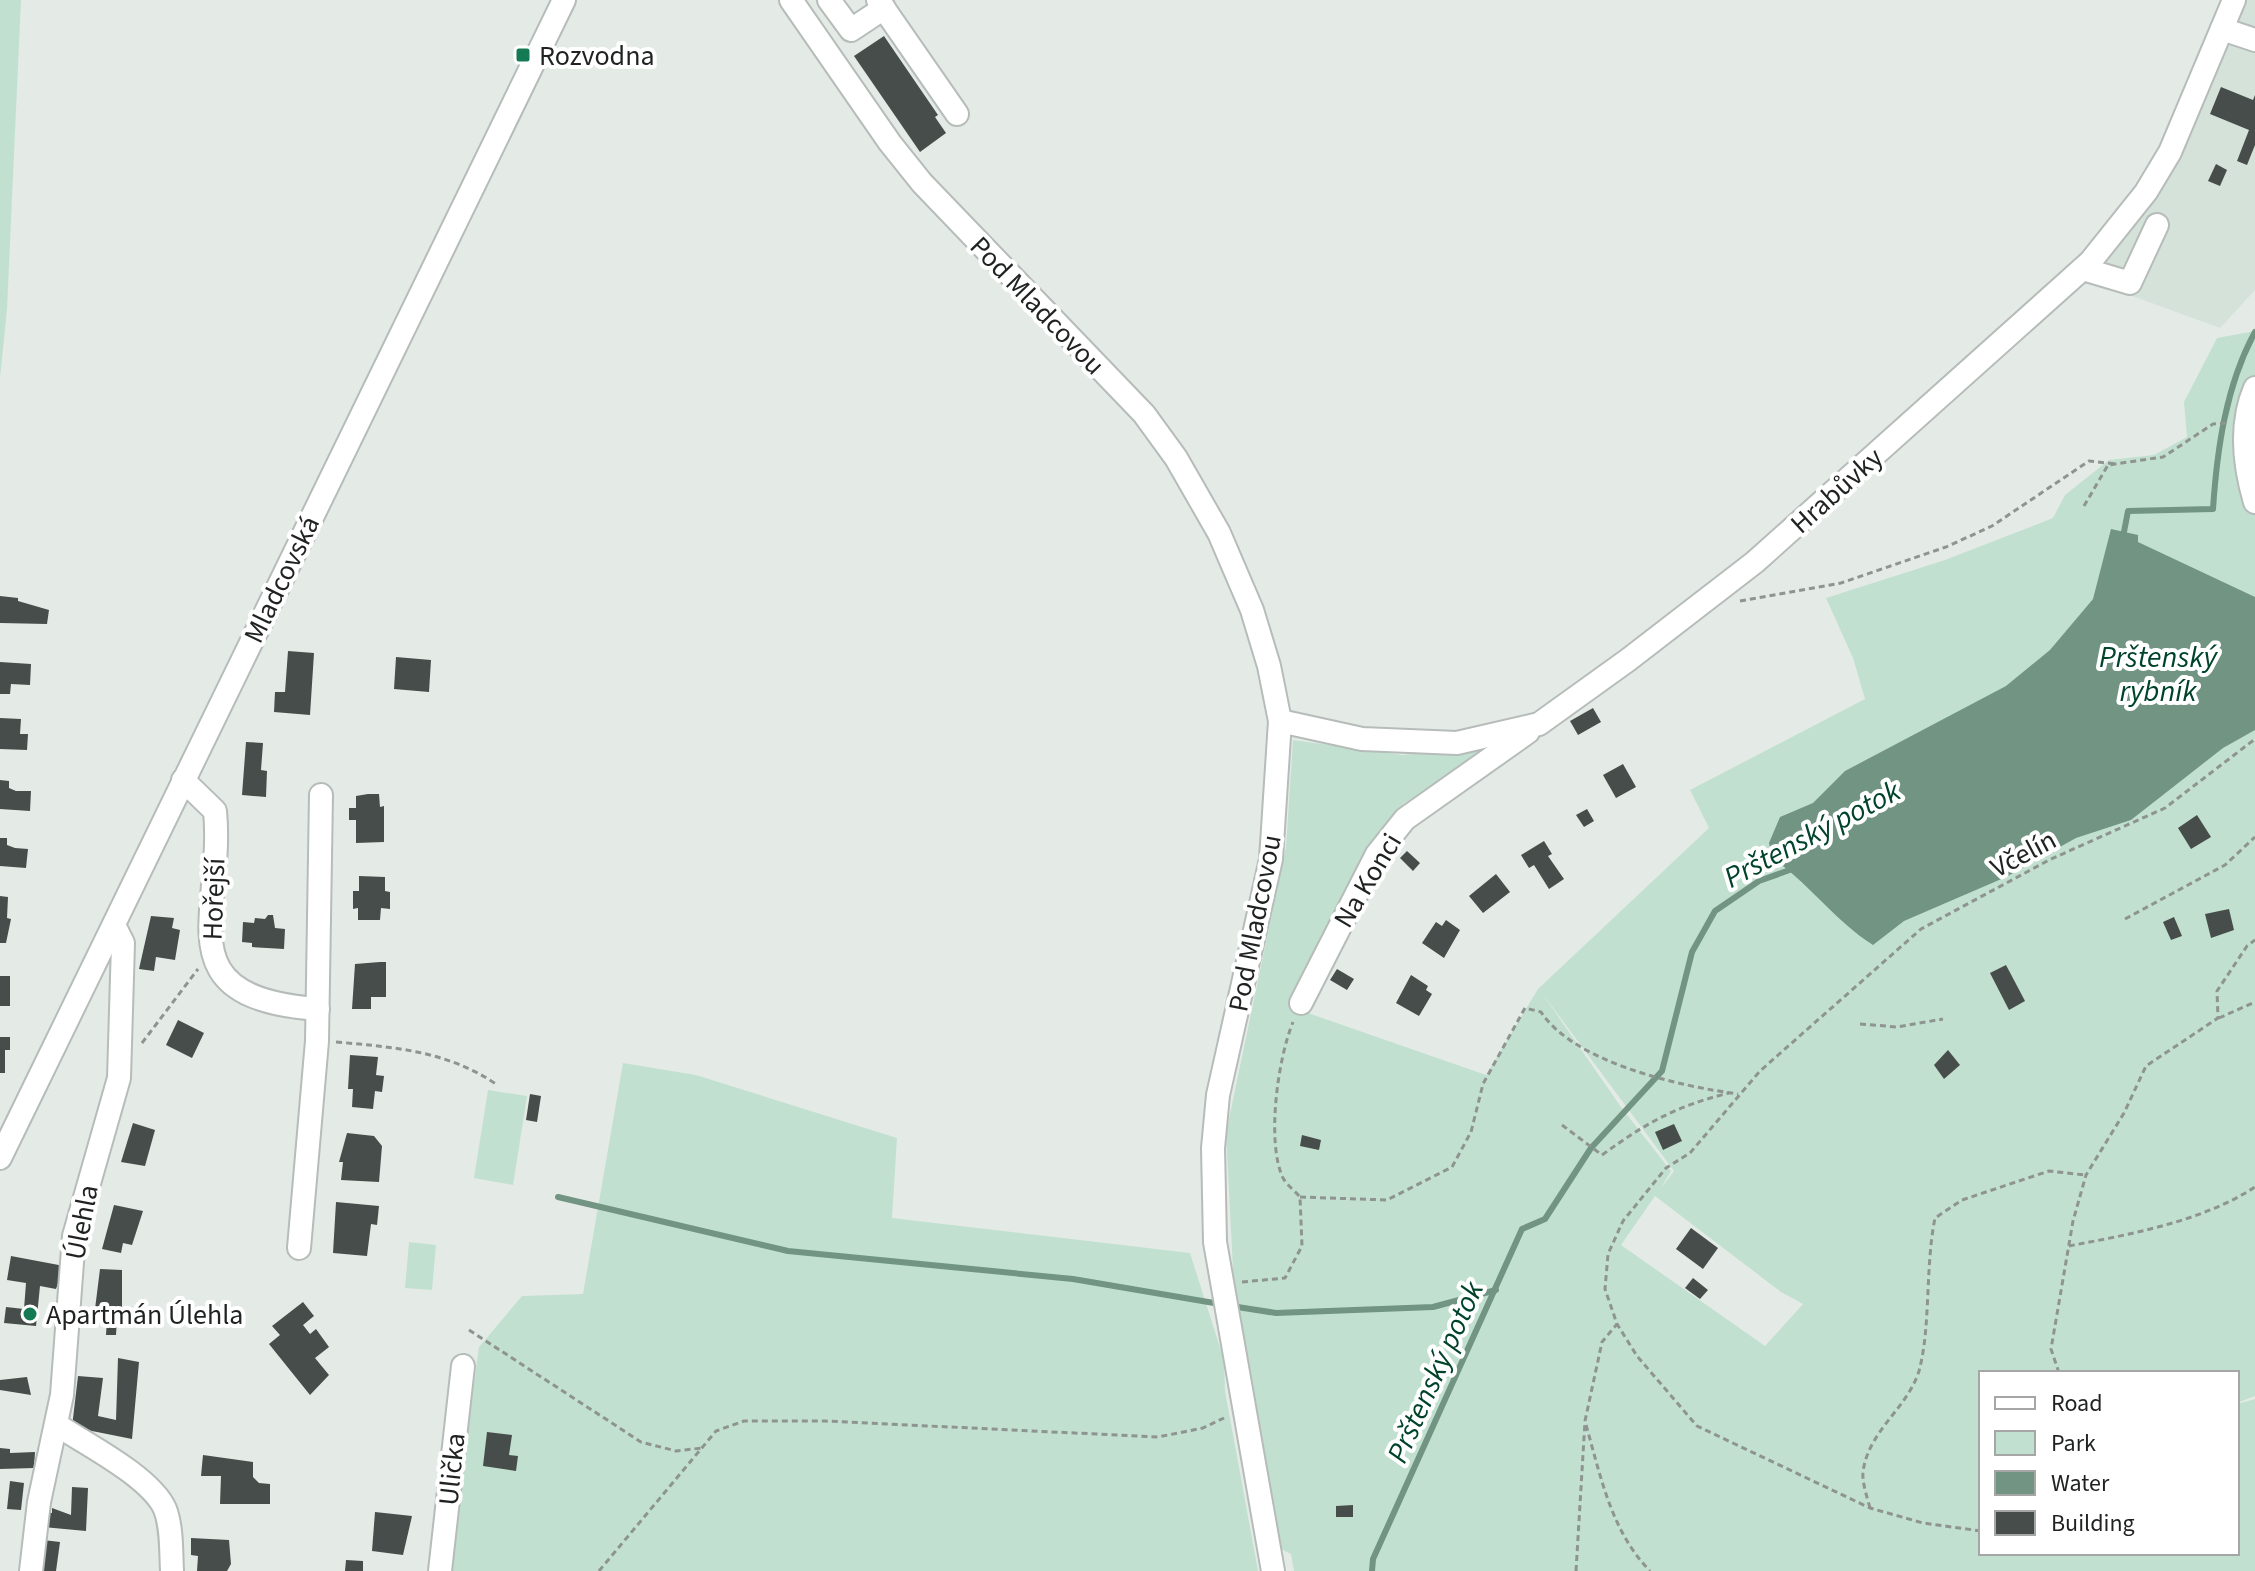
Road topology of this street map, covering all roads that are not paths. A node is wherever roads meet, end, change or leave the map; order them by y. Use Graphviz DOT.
graph roads {
  1 [pos="564,0"];
  2 [pos="791,0"];
  3 [pos="829,0"];
  4 [pos="2234,0"];
  5 [pos="881,4"];
  6 [pos="2222,29"];
  7 [pos="2255,40"];
  8 [pos="957,114"];
  9 [pos="2157,225"];
  10 [pos="2083,269"];
  11 [pos="2255,388"];
  12 [pos="2255,502"];
  13 [pos="1280,721"];
  14 [pos="1539,724"];
  15 [pos="183,780"];
  16 [pos="321,795"];
  17 [pos="114,925"];
  18 [pos="1301,1003"];
  19 [pos="318,1009"];
  20 [pos="0,1158"];
  21 [pos="299,1248"];
  22 [pos="463,1366"];
  23 [pos="57,1425"];
  24 [pos="31,1571"];
  25 [pos="172,1571"];
  26 [pos="440,1571"];
  27 [pos="1273,1571"];
  1 -- 15 [label="street, Mladcovská"];
  2 -- 13 [label="street, Pod Mladcovou"];
  3 -- 5 [label="street"];
  4 -- 6 [label="street, Hrabůvky"];
  5 -- 8 [label="street"];
  6 -- 7 [label="street"];
  6 -- 10 [label="street, Hrabůvky"];
  9 -- 10 [label="street"];
  10 -- 14 [label="street, Hrabůvky"];
  11 -- 12 [label="street"];
  13 -- 14 [label="street, Hrabůvky"];
  13 -- 27 [label="street, Pod Mladcovou"];
  14 -- 18 [label="street, Na Konci"];
  15 -- 17 [label="street, Mladcovská"];
  15 -- 19 [label="street, Hořejší"];
  16 -- 19 [label="street"];
  17 -- 20 [label="street, Mladcovská"];
  17 -- 23 [label="street, Úlehla"];
  19 -- 21 [label="street"];
  22 -- 26 [label="street, Ulička"];
  23 -- 24 [label="street, Úlehla"];
  23 -- 25 [label="street"];
}
